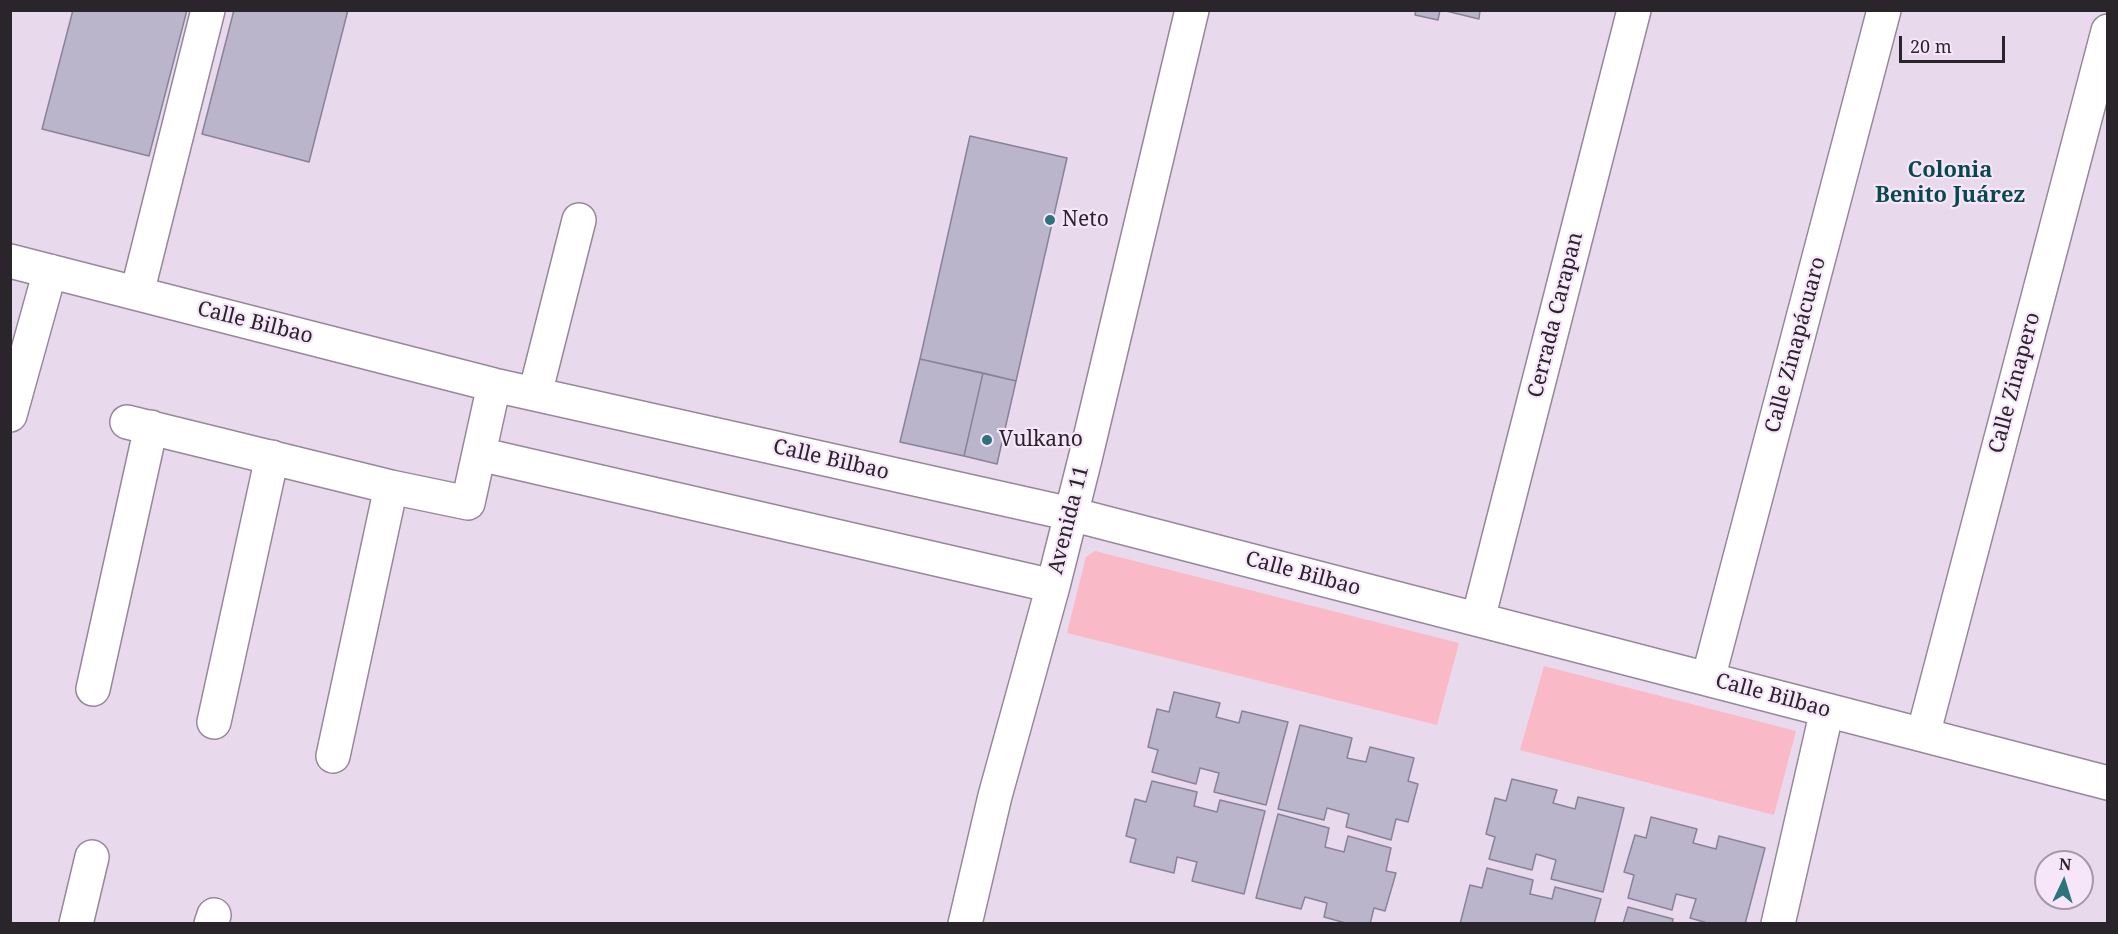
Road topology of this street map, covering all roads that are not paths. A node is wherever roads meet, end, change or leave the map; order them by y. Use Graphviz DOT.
graph roads {
  1 [pos="208,10"];
  2 [pos="1192,10"];
  3 [pos="1634,10"];
  4 [pos="1884,10"];
  5 [pos="2108,31"];
  6 [pos="579,220"];
  7 [pos="13,263"];
  8 [pos="50,271"];
  9 [pos="137,293"];
  10 [pos="494,385"];
  11 [pos="535,394"];
  12 [pos="10,415"];
  13 [pos="478,454"];
  14 [pos="272,457"];
  15 [pos="391,487"];
  16 [pos="1071,514"];
  17 [pos="1053,586"];
  18 [pos="1478,619"];
  19 [pos="1708,679"];
  20 [pos="93,690"];
  21 [pos="1827,710"];
  22 [pos="214,722"];
  23 [pos="1923,735"];
  24 [pos="333,756"];
  25 [pos="2108,783"];
  26 [pos="92,857"];
  27 [pos="76,924"];
  28 [pos="965,924"];
  29 [pos="1778,924"];
  1 -- 9 [label="street"];
  2 -- 16 [label="street, Avenida 11"];
  3 -- 18 [label="street, Cerrada Carapan"];
  4 -- 19 [label="street, Calle Zinapácuaro"];
  5 -- 23 [label="street, Calle Zinapero"];
  6 -- 11 [label="street"];
  7 -- 8 [label="street, Calle Bilbao"];
  8 -- 9 [label="street, Calle Bilbao"];
  8 -- 12 [label="street"];
  9 -- 10 [label="street, Calle Bilbao"];
  10 -- 11 [label="street, Calle Bilbao"];
  10 -- 13 [label="street"];
  11 -- 16 [label="street, Calle Bilbao"];
  13 -- 15 [label="street"];
  13 -- 17 [label="street"];
  14 -- 15 [label="street"];
  14 -- 20 [label="street"];
  14 -- 22 [label="street"];
  15 -- 24 [label="street"];
  16 -- 17 [label="street, Avenida 11"];
  16 -- 18 [label="street, Calle Bilbao"];
  17 -- 28 [label="street, Avenida 11"];
  18 -- 19 [label="street, Calle Bilbao"];
  19 -- 21 [label="street, Calle Bilbao"];
  21 -- 23 [label="street, Calle Bilbao"];
  21 -- 29 [label="street"];
  23 -- 25 [label="street, Calle Bilbao"];
  26 -- 27 [label="street"];
}
